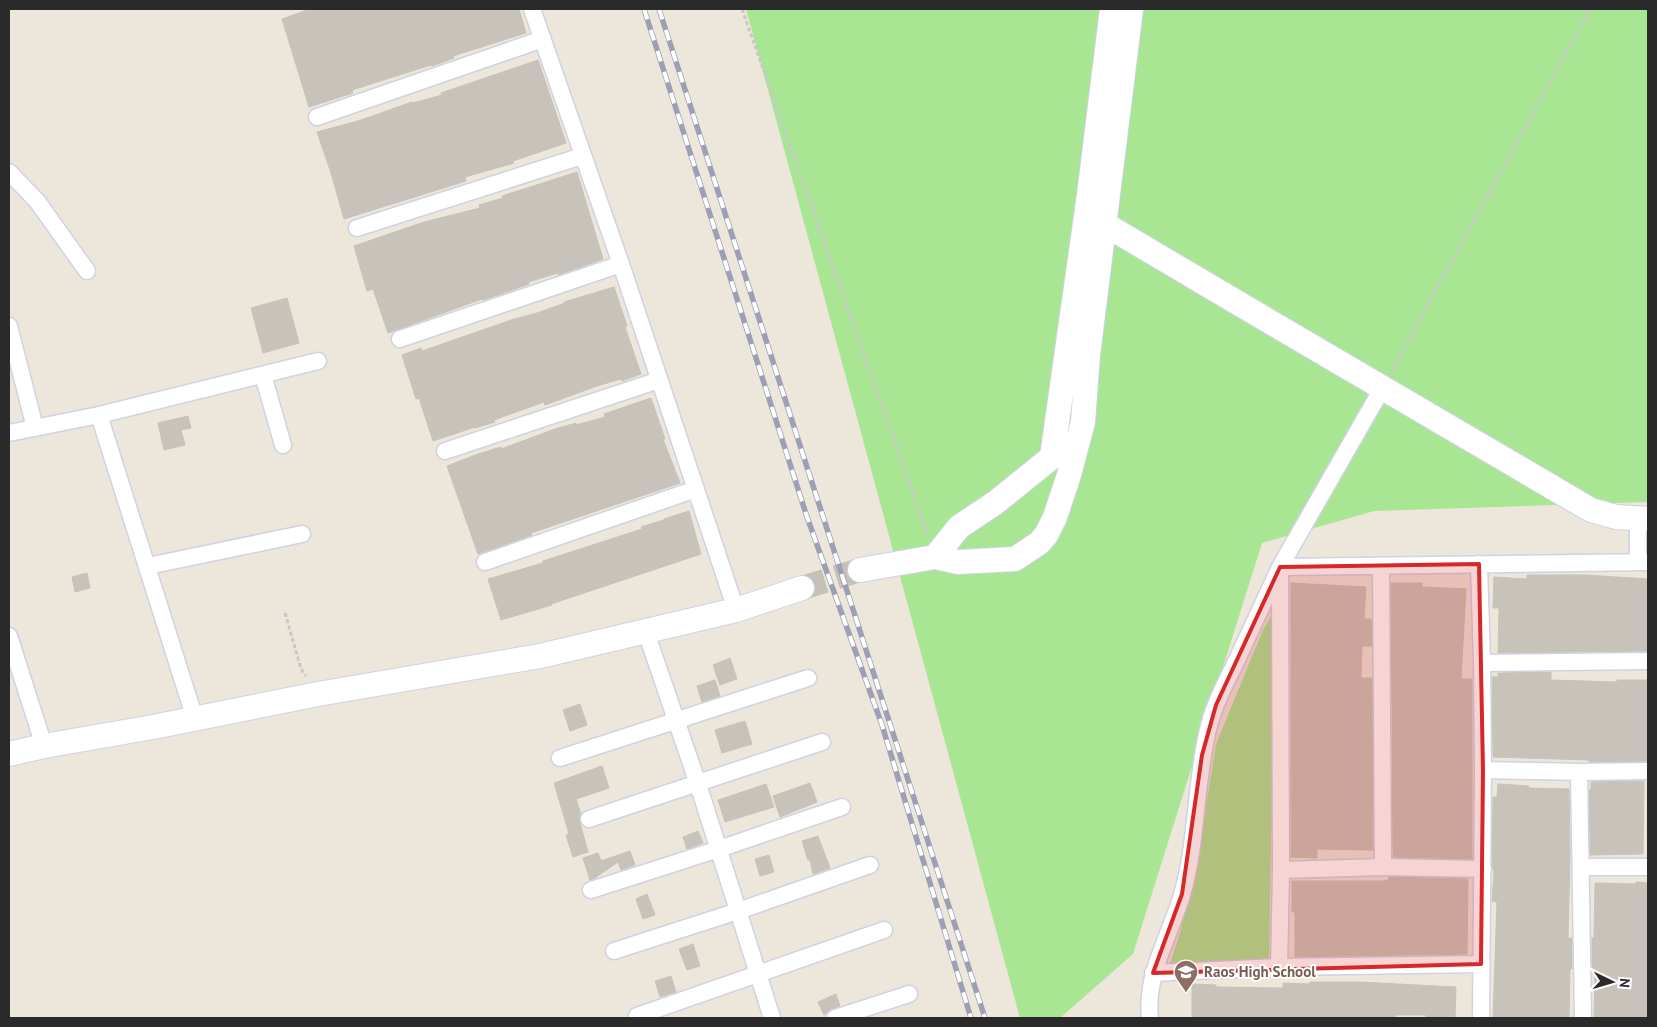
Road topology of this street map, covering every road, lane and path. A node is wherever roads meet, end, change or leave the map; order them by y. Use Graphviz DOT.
graph roads {
  1 [pos="532,9"];
  2 [pos="742,9"];
  3 [pos="1112,9"];
  4 [pos="1131,9"];
  5 [pos="1590,9"];
  6 [pos="543,39"];
  7 [pos="317,117"];
  8 [pos="582,156"];
  9 [pos="9,172"];
  10 [pos="1096,221"];
  11 [pos="357,228"];
  12 [pos="621,264"];
  13 [pos="87,271"];
  14 [pos="9,326"];
  15 [pos="400,339"];
  16 [pos="318,360"];
  17 [pos="263,375"];
  18 [pos="659,380"];
  19 [pos="1384,387"];
  20 [pos="99,415"];
  21 [pos="35,428"];
  22 [pos="9,433"];
  23 [pos="283,445"];
  24 [pos="445,451"];
  25 [pos="1052,457"];
  26 [pos="1069,475"];
  27 [pos="696,489"];
  28 [pos="1643,519"];
  29 [pos="302,534"];
  30 [pos="935,556"];
  31 [pos="485,562"];
  32 [pos="1643,562"];
  33 [pos="1479,564"];
  34 [pos="148,566"];
  35 [pos="1381,566"];
  36 [pos="1280,567"];
  37 [pos="860,570"];
  38 [pos="802,588"];
  39 [pos="736,610"];
  40 [pos="285,613"];
  41 [pos="646,632"];
  42 [pos="9,636"];
  43 [pos="1648,661"];
  44 [pos="1482,663"];
  45 [pos="808,678"];
  46 [pos="318,694"];
  47 [pos="195,718"];
  48 [pos="677,721"];
  49 [pos="822,742"];
  50 [pos="44,746"];
  51 [pos="9,754"];
  52 [pos="560,758"];
  53 [pos="1483,770"];
  54 [pos="1648,771"];
  55 [pos="1579,772"];
  56 [pos="698,784"];
  57 [pos="842,807"];
  58 [pos="589,819"];
  59 [pos="719,849"];
  60 [pos="870,866"];
  61 [pos="1383,866"];
  62 [pos="1581,867"];
  63 [pos="1648,867"];
  64 [pos="1483,869"];
  65 [pos="1281,870"];
  66 [pos="591,890"];
  67 [pos="738,911"];
  68 [pos="884,930"];
  69 [pos="614,951"];
  70 [pos="1481,964"];
  71 [pos="1279,967"];
  72 [pos="1153,973"];
  73 [pos="758,974"];
  74 [pos="909,994"];
  75 [pos="637,1016"];
  76 [pos="772,1018"];
  77 [pos="835,1018"];
  78 [pos="1150,1018"];
  79 [pos="1481,1018"];
  80 [pos="1583,1018"];
  1 -- 6 [label="street"];
  2 -- 30 [label="path"];
  3 -- 10 [label="street"];
  4 -- 10 [label="street"];
  5 -- 19 [label="path"];
  6 -- 7 [label="street"];
  6 -- 8 [label="street"];
  8 -- 11 [label="street"];
  8 -- 12 [label="street"];
  9 -- 13 [label="street"];
  10 -- 19 [label="street"];
  10 -- 25 [label="street"];
  10 -- 26 [label="street"];
  12 -- 15 [label="street"];
  12 -- 18 [label="street"];
  14 -- 21 [label="street"];
  16 -- 17 [label="street"];
  17 -- 20 [label="street"];
  17 -- 23 [label="street"];
  18 -- 24 [label="street"];
  18 -- 27 [label="street"];
  19 -- 28 [label="street"];
  19 -- 36 [label="street"];
  20 -- 21 [label="street"];
  20 -- 34 [label="street"];
  21 -- 22 [label="street"];
  25 -- 26 [label="street"];
  25 -- 30 [label="street"];
  26 -- 30 [label="street"];
  27 -- 31 [label="street"];
  27 -- 39 [label="street"];
  28 -- 32 [label="street"];
  29 -- 34 [label="street"];
  30 -- 37 [label="street"];
  32 -- 33 [label="street"];
  33 -- 35 [label="street"];
  33 -- 44 [label="street"];
  34 -- 47 [label="street"];
  35 -- 36 [label="street"];
  35 -- 61 [label="street"];
  36 -- 65 [label="street"];
  36 -- 72 [label="street"];
  38 -- 39 [label="street"];
  39 -- 41 [label="street"];
  40 -- 46 [label="path"];
  41 -- 46 [label="street"];
  41 -- 48 [label="street"];
  42 -- 50 [label="street"];
  43 -- 44 [label="street"];
  44 -- 53 [label="street"];
  45 -- 48 [label="street"];
  46 -- 47 [label="street"];
  47 -- 50 [label="street"];
  48 -- 52 [label="street"];
  48 -- 56 [label="street"];
  49 -- 56 [label="street"];
  50 -- 51 [label="street"];
  53 -- 55 [label="street"];
  53 -- 64 [label="street"];
  54 -- 55 [label="street"];
  55 -- 62 [label="street"];
  56 -- 58 [label="street"];
  56 -- 59 [label="street"];
  57 -- 59 [label="street"];
  59 -- 66 [label="street"];
  59 -- 67 [label="street"];
  60 -- 67 [label="street"];
  61 -- 64 [label="street"];
  61 -- 65 [label="street"];
  62 -- 63 [label="street"];
  62 -- 80 [label="street"];
  64 -- 70 [label="street"];
  65 -- 71 [label="street"];
  67 -- 69 [label="street"];
  67 -- 73 [label="street"];
  68 -- 73 [label="street"];
  70 -- 71 [label="street"];
  70 -- 79 [label="street"];
  71 -- 72 [label="street"];
  72 -- 78 [label="street"];
  73 -- 75 [label="street"];
  73 -- 76 [label="street"];
  74 -- 77 [label="street"];
}
